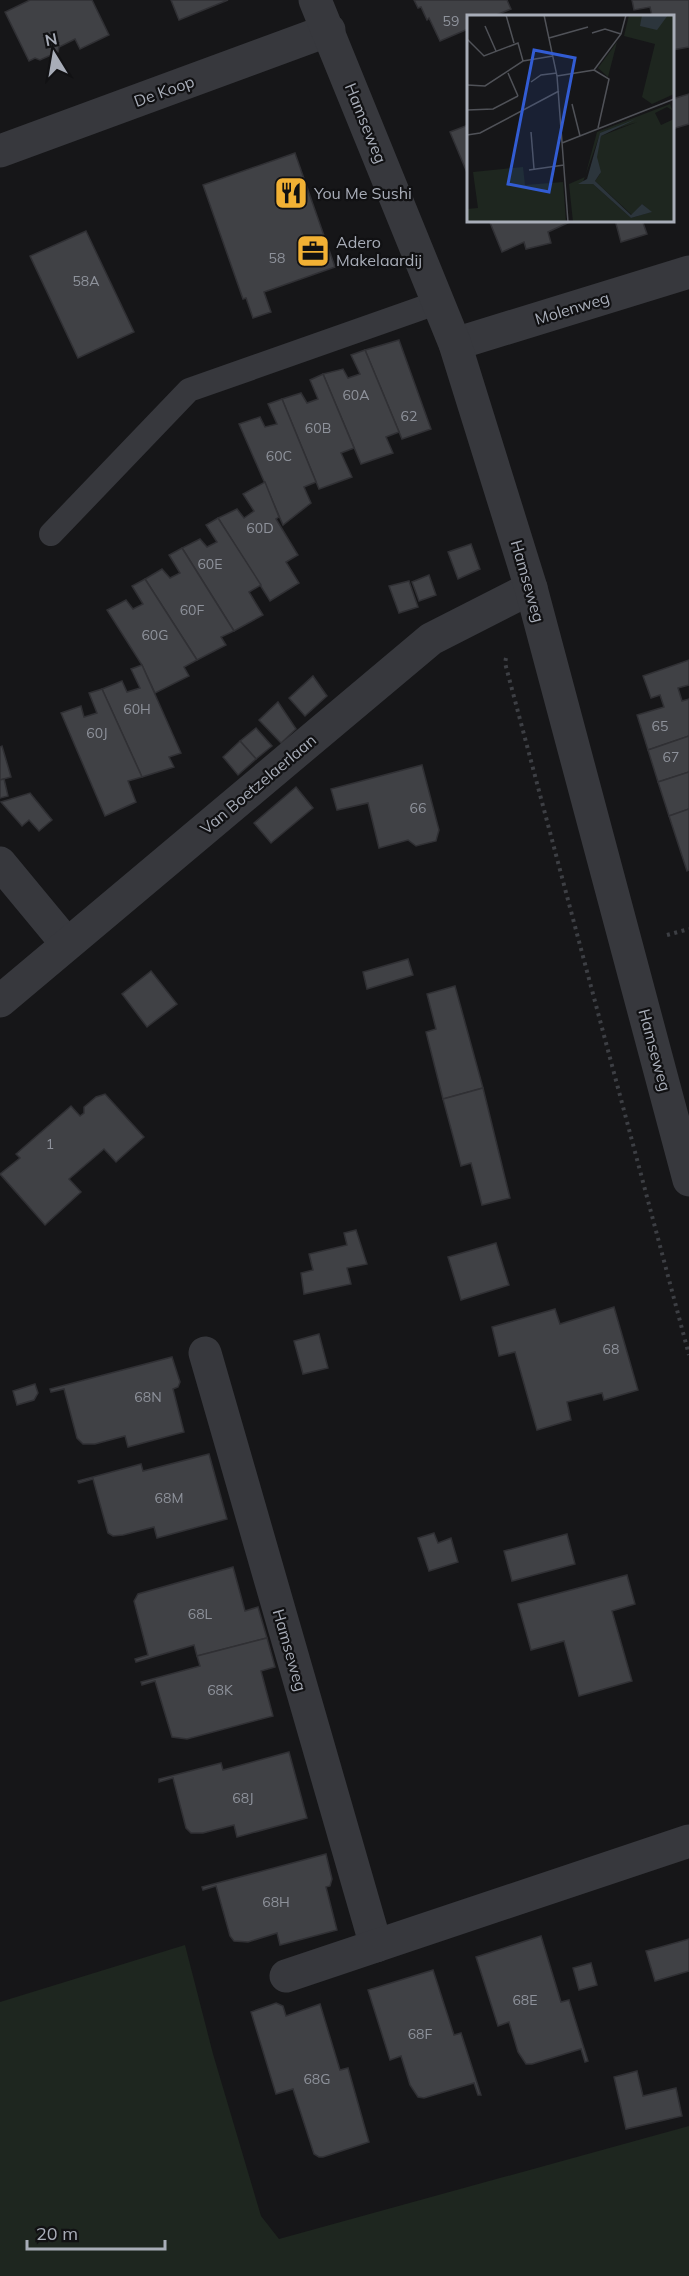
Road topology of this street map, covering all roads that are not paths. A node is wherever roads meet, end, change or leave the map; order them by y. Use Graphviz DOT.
graph roads {
  1 [pos="315,0"];
  2 [pos="329,30"];
  3 [pos="0,151"];
  4 [pos="689,272"];
  5 [pos="439,302"];
  6 [pos="454,344"];
  7 [pos="51,534"];
  8 [pos="531,588"];
  9 [pos="0,862"];
  10 [pos="67,944"];
  11 [pos="0,1001"];
  12 [pos="689,1180"];
  13 [pos="205,1353"];
  14 [pos="689,1840"];
  15 [pos="376,1946"];
  16 [pos="286,1976"];
  1 -- 2 [label="street, Hamseweg"];
  2 -- 3 [label="street, De Koop"];
  2 -- 5 [label="street, Hamseweg"];
  4 -- 6 [label="street, Molenweg"];
  5 -- 6 [label="street, Hamseweg"];
  5 -- 7 [label="lane"];
  6 -- 8 [label="street, Hamseweg"];
  8 -- 10 [label="street, Van Boetzelaerlaan"];
  8 -- 12 [label="street, Hamseweg"];
  9 -- 10 [label="street"];
  10 -- 11 [label="street, Van Boetzelaerlaan"];
  13 -- 15 [label="street, Hamseweg"];
  14 -- 15 [label="street"];
  15 -- 16 [label="street"];
}
